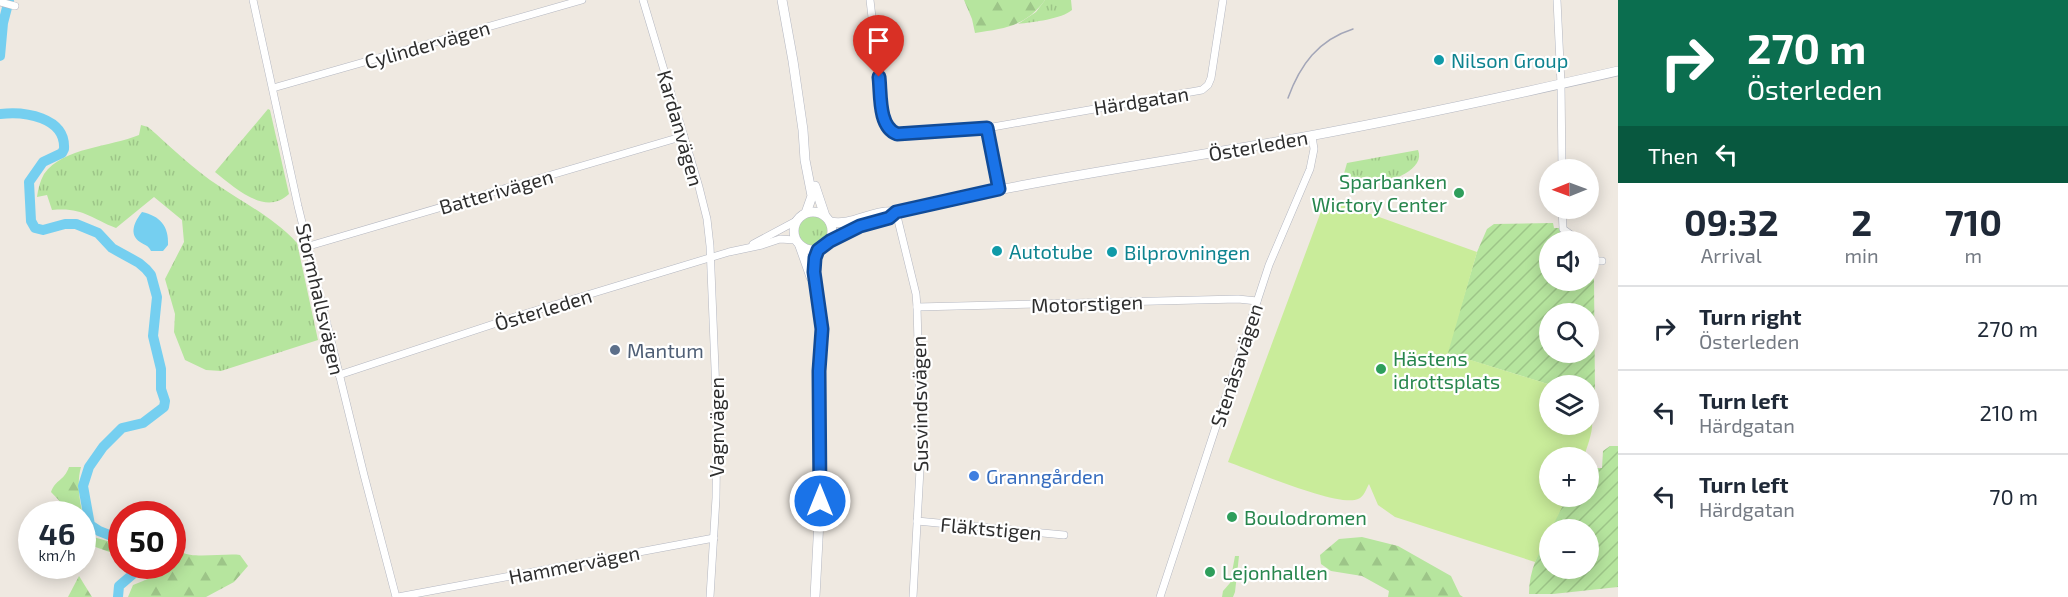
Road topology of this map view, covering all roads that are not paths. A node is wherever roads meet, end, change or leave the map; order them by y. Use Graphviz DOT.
graph roads {
  1 [pos="253,0"];
  2 [pos="582,0"];
  3 [pos="643,0"];
  4 [pos="870,0"];
  5 [pos="1223,0"];
  6 [pos="1557,0"];
  7 [pos="0,2"];
  8 [pos="782,3"];
  9 [pos="15,6"];
  10 [pos="1618,72"];
  11 [pos="1561,84"];
  12 [pos="273,88"];
  13 [pos="987,128"];
  14 [pos="803,130"];
  15 [pos="684,136"];
  16 [pos="1312,136"];
  17 [pos="1562,159"];
  18 [pos="999,189"];
  19 [pos="896,212"];
  20 [pos="806,213"];
  21 [pos="827,219"];
  22 [pos="796,221"];
  23 [pos="830,241"];
  24 [pos="798,243"];
  25 [pos="309,246"];
  26 [pos="748,247"];
  27 [pos="818,250"];
  28 [pos="711,258"];
  29 [pos="1257,301"];
  30 [pos="917,307"];
  31 [pos="820,339"];
  32 [pos="339,375"];
  33 [pos="917,521"];
  34 [pos="1064,535"];
  35 [pos="714,538"];
  36 [pos="397,597"];
  37 [pos="710,597"];
  38 [pos="814,597"];
  39 [pos="913,597"];
  40 [pos="1160,597"];
  1 -- 12 [label="street, Stormhallsvägen"];
  2 -- 12 [label="street, Cylindervägen"];
  3 -- 15 [label="street, Kardanvägen"];
  4 -- 13 [label="street, Härdgatan"];
  5 -- 13 [label="street, Härdgatan"];
  6 -- 11 [label="street"];
  7 -- 9 [label="street"];
  8 -- 14 [label="main road"];
  10 -- 11 [label="main road, Österleden"];
  11 -- 16 [label="main road, Österleden"];
  11 -- 17 [label="street"];
  12 -- 25 [label="street, Stormhallsvägen"];
  13 -- 18 [label="street"];
  14 -- 20 [label="main road"];
  14 -- 21 [label="main road"];
  15 -- 25 [label="street, Batterivägen"];
  15 -- 28 [label="street, Kardanvägen"];
  16 -- 18 [label="main road, Österleden"];
  16 -- 29 [label="street, Stenåsavägen"];
  18 -- 19 [label="main road, Österleden"];
  19 -- 21 [label="main road, Österleden"];
  19 -- 23 [label="main road, Österleden"];
  19 -- 30 [label="street, Susvindsvägen"];
  20 -- 21 [label="main road"];
  20 -- 22 [label="main road"];
  21 -- 23 [label="main road"];
  22 -- 24 [label="main road"];
  22 -- 26 [label="street, Österleden"];
  23 -- 27 [label="main road"];
  24 -- 26 [label="street, Österleden"];
  24 -- 27 [label="main road"];
  24 -- 31 [label="main road"];
  25 -- 32 [label="street, Stormhallsvägen"];
  26 -- 28 [label="street, Österleden"];
  27 -- 31 [label="main road"];
  28 -- 32 [label="street, Österleden"];
  28 -- 35 [label="street, Vagnvägen"];
  29 -- 30 [label="street, Motorstigen"];
  29 -- 40 [label="street, Stenåsavägen"];
  30 -- 33 [label="street, Susvindsvägen"];
  31 -- 38 [label="main road"];
  32 -- 36 [label="street, Stormhallsvägen"];
  33 -- 34 [label="street, Fläktstigen"];
  33 -- 39 [label="street, Susvindsvägen"];
  35 -- 36 [label="street, Hammervägen"];
  35 -- 37 [label="street, Vagnvägen"];
}
